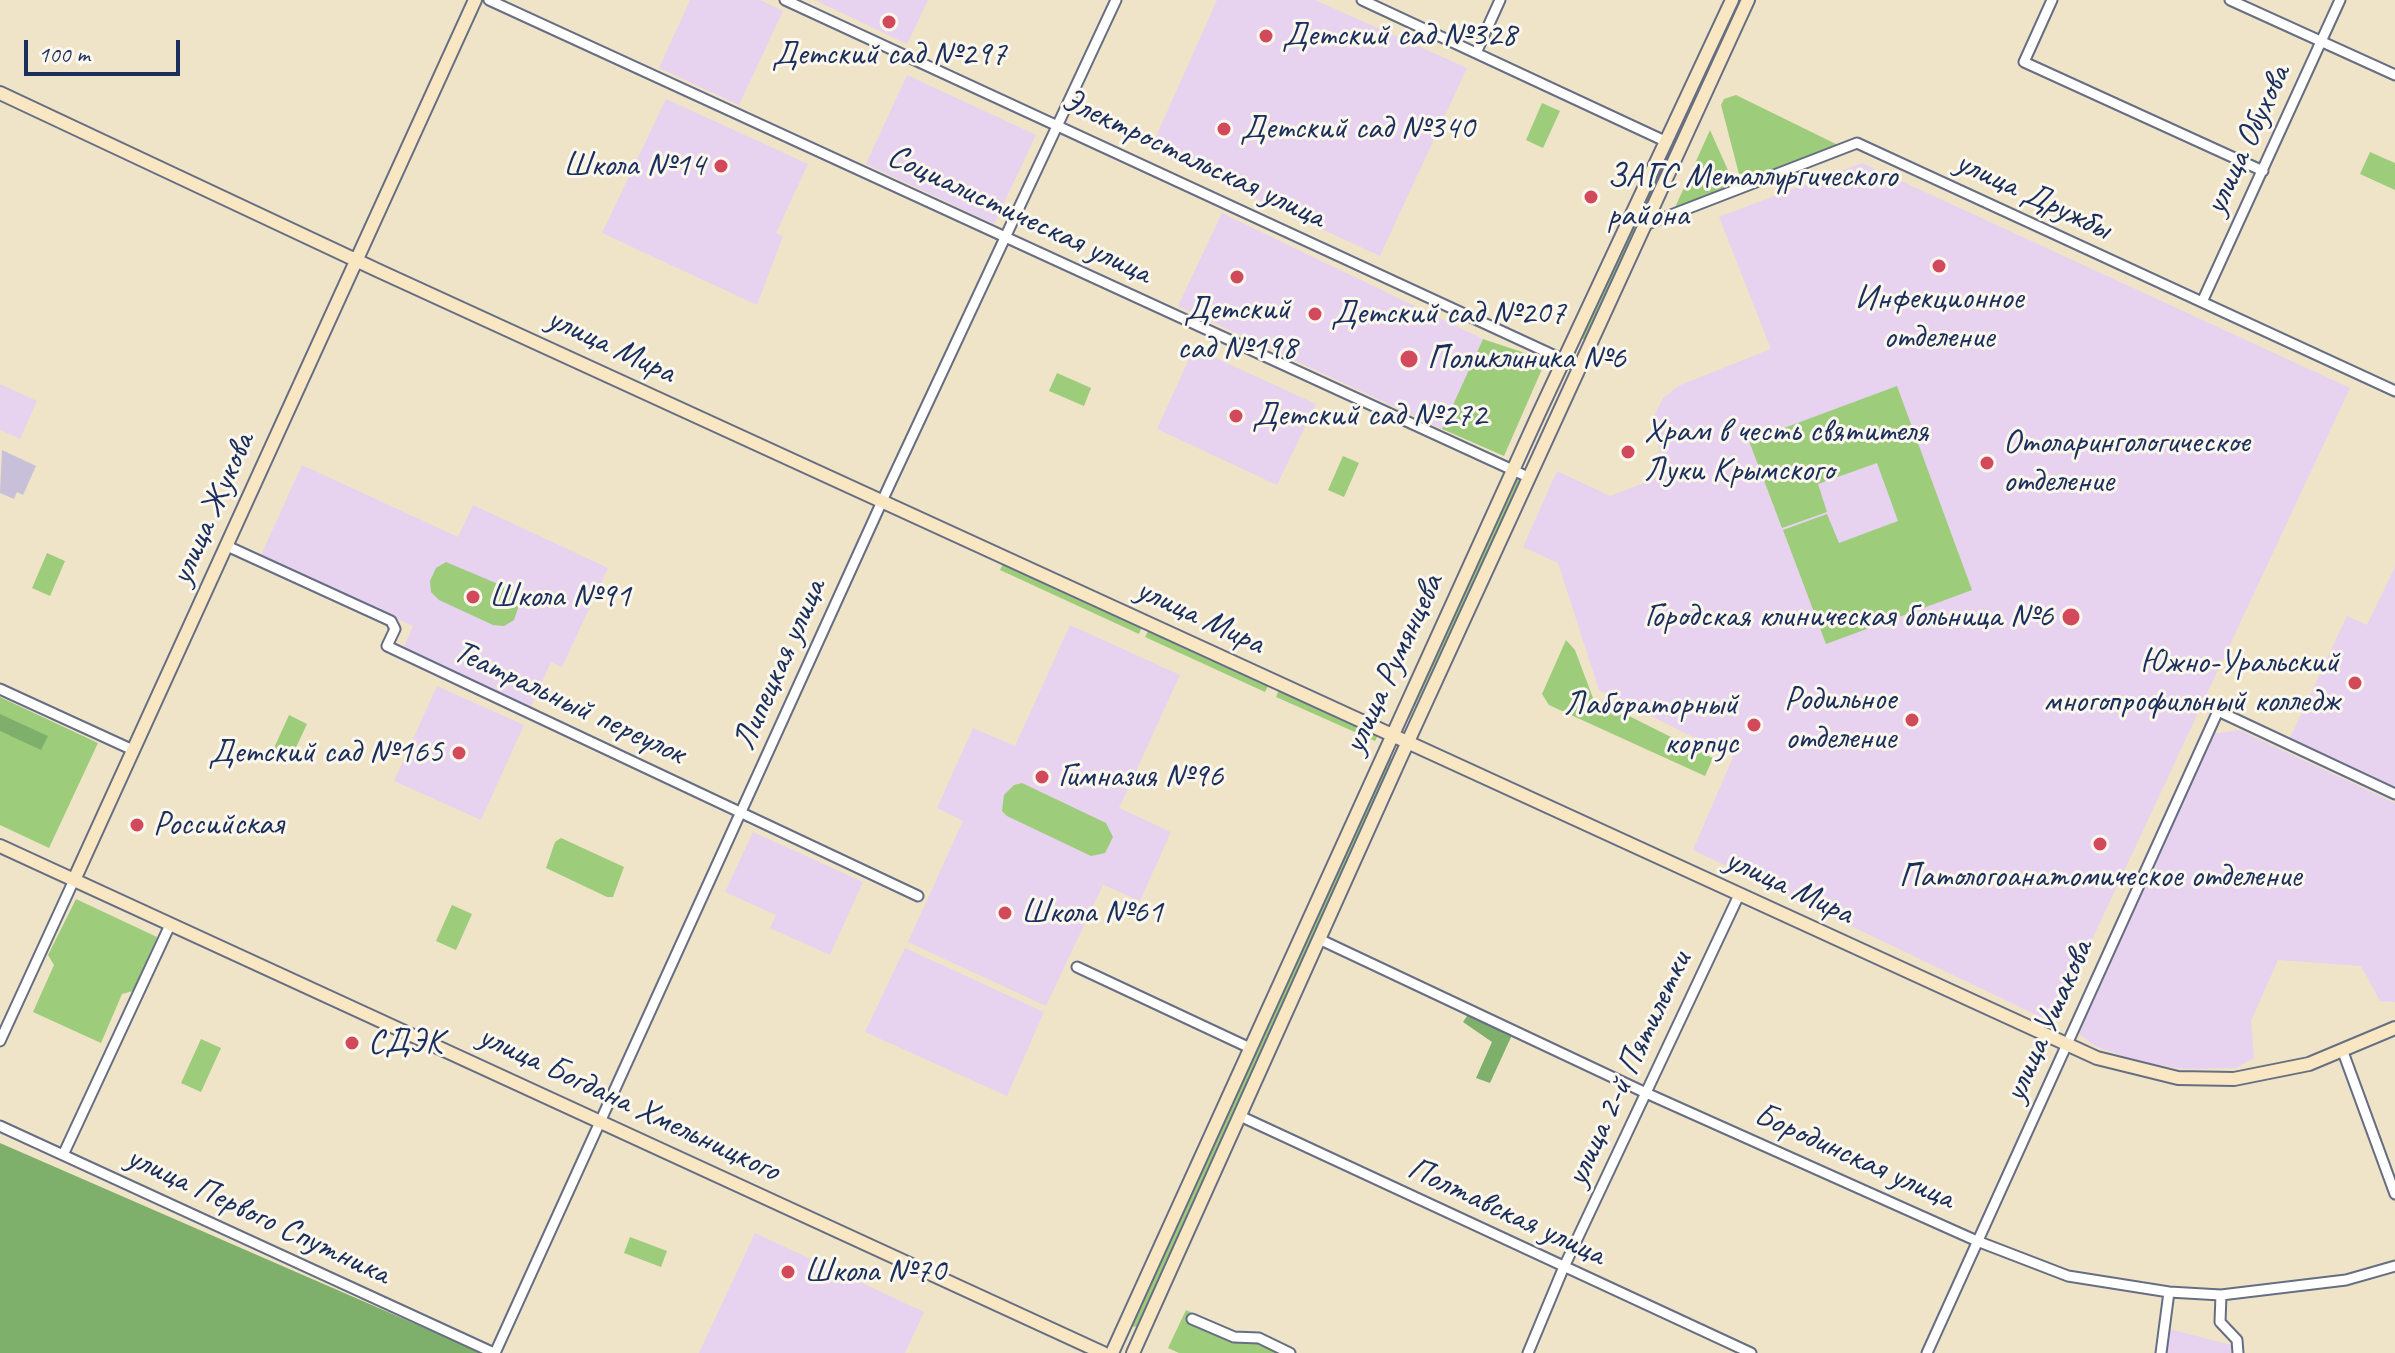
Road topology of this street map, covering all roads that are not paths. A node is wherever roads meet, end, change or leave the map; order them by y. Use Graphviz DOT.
graph roads {
  1 [pos="475,0"];
  2 [pos="489,0"];
  3 [pos="785,0"];
  4 [pos="1116,0"];
  5 [pos="1362,0"];
  6 [pos="1500,0"];
  7 [pos="1732,0"];
  8 [pos="1748,0"];
  9 [pos="2052,0"];
  10 [pos="2230,0"];
  11 [pos="2340,0"];
  12 [pos="2321,41"];
  13 [pos="1476,53"];
  14 [pos="2395,75"];
  15 [pos="1692,84"];
  16 [pos="1706,92"];
  17 [pos="0,93"];
  18 [pos="1056,124"];
  19 [pos="1667,142"];
  20 [pos="2263,171"];
  21 [pos="1645,225"];
  22 [pos="1005,237"];
  23 [pos="356,260"];
  24 [pos="2202,302"];
  25 [pos="1564,360"];
  26 [pos="1579,367"];
  27 [pos="2395,391"];
  28 [pos="1513,470"];
  29 [pos="1528,477"];
  30 [pos="883,502"];
  31 [pos="227,546"];
  32 [pos="0,689"];
  33 [pos="1392,736"];
  34 [pos="1407,743"];
  35 [pos="133,750"];
  36 [pos="2395,794"];
  37 [pos="742,812"];
  38 [pos="0,846"];
  39 [pos="74,880"];
  40 [pos="1739,895"];
  41 [pos="918,896"];
  42 [pos="170,925"];
  43 [pos="1321,940"];
  44 [pos="1077,967"];
  45 [pos="2395,1028"];
  46 [pos="0,1041"];
  47 [pos="2067,1045"];
  48 [pos="1250,1048"];
  49 [pos="2343,1052"];
  50 [pos="1646,1093"];
  51 [pos="1240,1116"];
  52 [pos="600,1122"];
  53 [pos="0,1126"];
  54 [pos="63,1155"];
  55 [pos="2395,1194"];
  56 [pos="1977,1241"];
  57 [pos="2395,1266"];
  58 [pos="1563,1269"];
  59 [pos="2169,1292"];
  60 [pos="2221,1295"];
  61 [pos="1192,1319"];
  62 [pos="494,1353"];
  63 [pos="1103,1353"];
  64 [pos="1112,1353"];
  65 [pos="1133,1353"];
  66 [pos="1290,1353"];
  67 [pos="1528,1353"];
  68 [pos="1751,1353"];
  69 [pos="1927,1353"];
  70 [pos="2161,1353"];
  71 [pos="2238,1353"];
  1 -- 23 [label="main road, улица Жукова"];
  2 -- 22 [label="street, Социалистическая улица"];
  3 -- 18 [label="street, Электростальская улица"];
  4 -- 18 [label="street, Липецкая улица"];
  5 -- 13 [label="street"];
  6 -- 13 [label="street"];
  7 -- 15 [label="main road, улица Румянцева"];
  8 -- 16 [label="main road, улица Румянцева"];
  9 -- 20 [label="street"];
  10 -- 12 [label="street"];
  11 -- 12 [label="street, улица Обухова"];
  12 -- 14 [label="street"];
  12 -- 20 [label="street, улица Обухова"];
  13 -- 19 [label="street"];
  15 -- 16 [label="main road"];
  15 -- 19 [label="main road, улица Румянцева"];
  16 -- 21 [label="main road, улица Румянцева"];
  17 -- 23 [label="main road, улица Мира"];
  18 -- 22 [label="street, Липецкая улица"];
  18 -- 25 [label="street, Электростальская улица"];
  19 -- 25 [label="main road, улица Румянцева"];
  20 -- 24 [label="street, улица Обухова"];
  21 -- 24 [label="street, улица Дружбы"];
  21 -- 26 [label="main road, улица Румянцева"];
  22 -- 28 [label="street, Социалистическая улица"];
  22 -- 30 [label="street, Липецкая улица"];
  23 -- 30 [label="main road, улица Мира"];
  23 -- 31 [label="main road, улица Жукова"];
  24 -- 27 [label="street, улица Дружбы"];
  25 -- 26 [label="street, Электростальская улица"];
  25 -- 28 [label="main road, улица Румянцева"];
  26 -- 29 [label="main road, улица Румянцева"];
  28 -- 29 [label="street, Социалистическая улица"];
  28 -- 33 [label="main road, улица Румянцева"];
  29 -- 34 [label="main road, улица Румянцева"];
  30 -- 33 [label="main road, улица Мира"];
  30 -- 37 [label="street, Липецкая улица"];
  31 -- 35 [label="main road, улица Жукова"];
  31 -- 37 [label="street, Театральный переулок"];
  32 -- 35 [label="street"];
  33 -- 34 [label="main road, улица Мира"];
  33 -- 48 [label="main road, улица Румянцева"];
  34 -- 40 [label="main road, улица Мира"];
  34 -- 43 [label="main road, улица Румянцева"];
  35 -- 39 [label="main road, улица Жукова"];
  36 -- 47 [label="street, улица Ушакова"];
  37 -- 41 [label="street, Театральный переулок"];
  37 -- 52 [label="street, Липецкая улица"];
  38 -- 39 [label="main road, улица Богдана Хмельницкого"];
  39 -- 42 [label="main road, улица Богдана Хмельницкого"];
  39 -- 46 [label="street, улица Жукова"];
  40 -- 47 [label="main road, улица Мира"];
  40 -- 50 [label="street, улица 2-й Пятилетки"];
  42 -- 52 [label="main road, улица Богдана Хмельницкого"];
  42 -- 54 [label="street"];
  43 -- 50 [label="street, Бородинская улица"];
  43 -- 51 [label="main road, улица Румянцева"];
  44 -- 48 [label="street"];
  45 -- 49 [label="main road, улица Мира"];
  47 -- 49 [label="main road, улица Мира"];
  47 -- 56 [label="street, улица Ушакова"];
  48 -- 64 [label="main road, улица Румянцева"];
  49 -- 55 [label="street"];
  50 -- 56 [label="street, Бородинская улица"];
  50 -- 58 [label="street, улица 2-й Пятилетки"];
  51 -- 58 [label="street, Полтавская улица"];
  51 -- 65 [label="main road, улица Румянцева"];
  52 -- 62 [label="street, Липецкая улица"];
  52 -- 63 [label="main road, улица Богдана Хмельницкого"];
  53 -- 54 [label="street, улица Первого Спутника"];
  54 -- 62 [label="street, улица Первого Спутника"];
  56 -- 59 [label="street, Бородинская улица"];
  56 -- 69 [label="street, улица Ушакова"];
  57 -- 60 [label="street, Бородинская улица"];
  58 -- 67 [label="street, улица 2-й Пятилетки"];
  58 -- 68 [label="street, Полтавская улица"];
  59 -- 60 [label="street, Бородинская улица"];
  59 -- 70 [label="street"];
  60 -- 71 [label="street"];
  61 -- 66 [label="street"];
}
